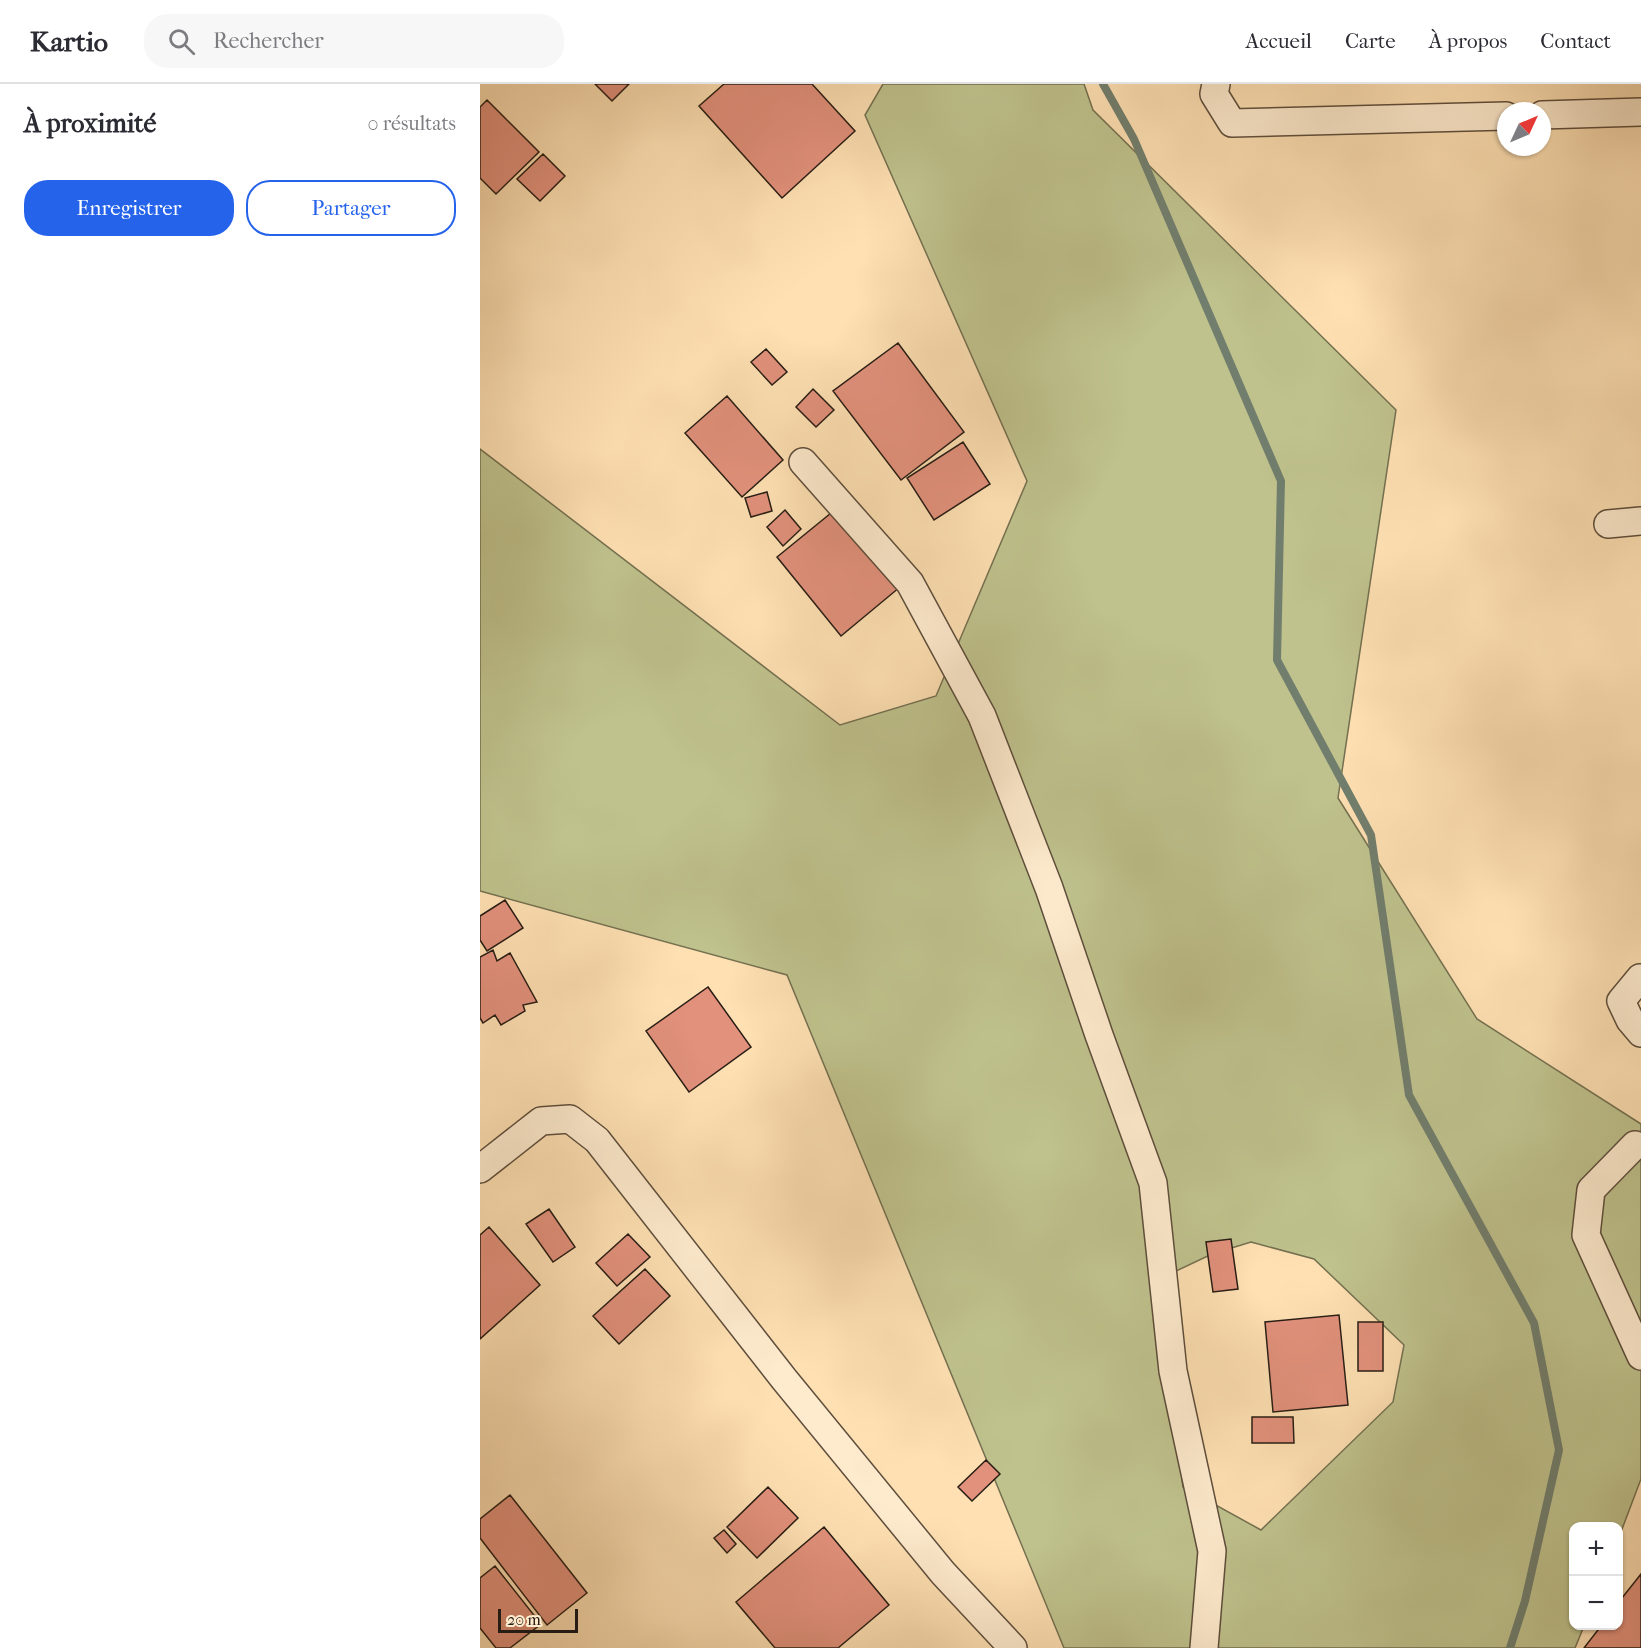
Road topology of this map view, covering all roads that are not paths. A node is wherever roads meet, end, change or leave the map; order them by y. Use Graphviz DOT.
graph roads {
  1 [pos="1216,84"];
  2 [pos="1641,112"];
  3 [pos="1551,115"];
  4 [pos="1497,116"];
  5 [pos="803,462"];
  6 [pos="1641,521"];
  7 [pos="1608,524"];
  8 [pos="1640,978"];
  9 [pos="1641,1033"];
  10 [pos="1635,1145"];
  11 [pos="480,1169"];
  12 [pos="1641,1356"];
  13 [pos="1013,1648"];
  14 [pos="1204,1648"];
  1 -- 4 [label="street"];
  2 -- 3 [label="street"];
  5 -- 14 [label="street"];
  6 -- 7 [label="street"];
  8 -- 9 [label="street"];
  10 -- 12 [label="street"];
  11 -- 13 [label="street"];
}
